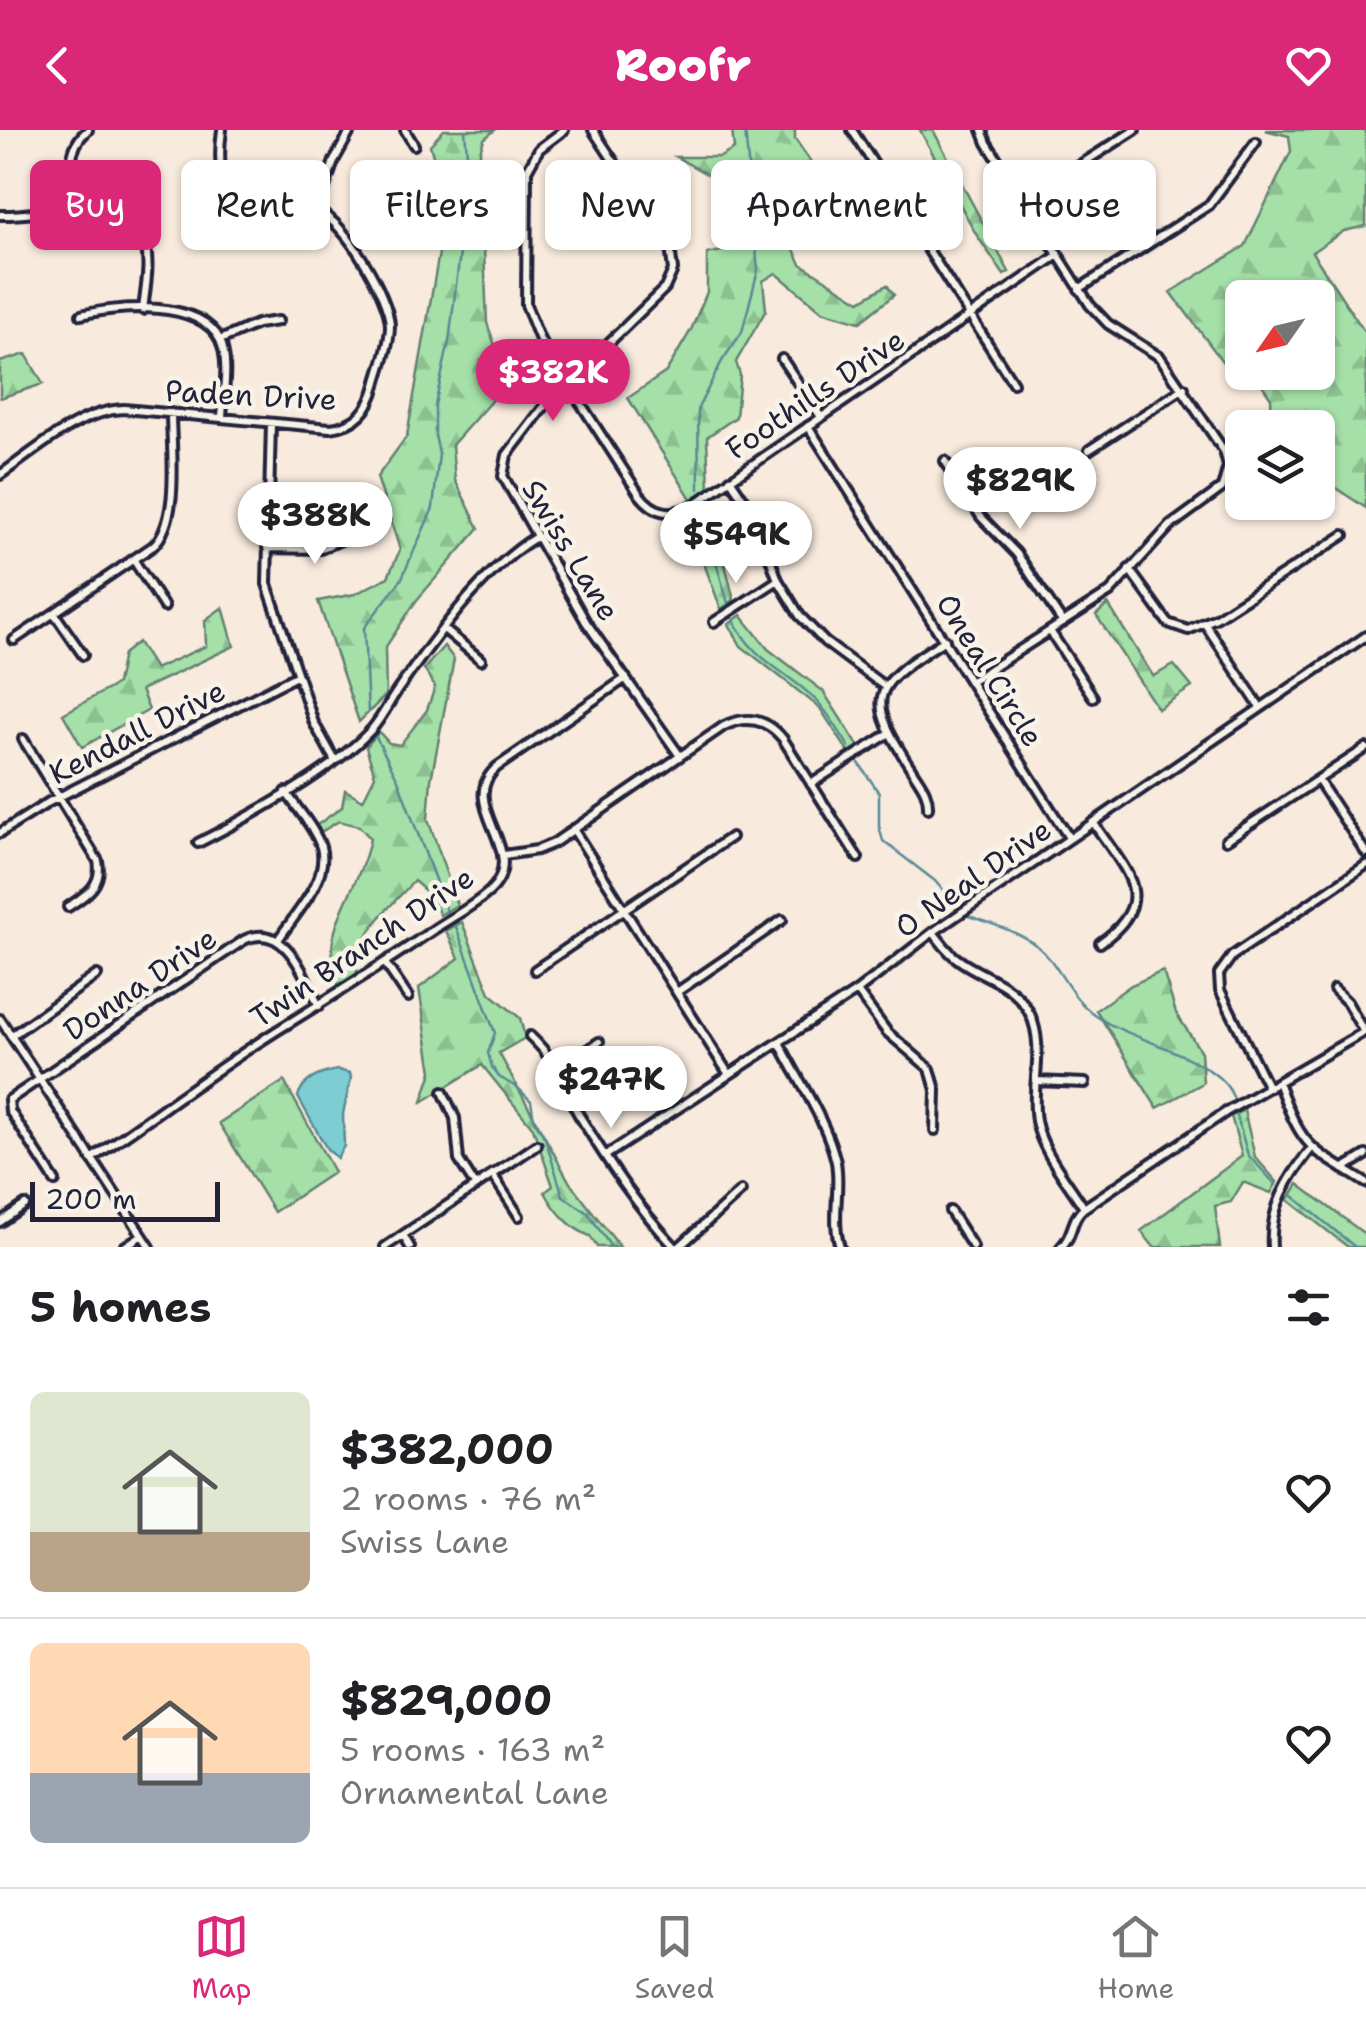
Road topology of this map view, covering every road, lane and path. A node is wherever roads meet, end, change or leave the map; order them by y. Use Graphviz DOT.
graph roads {
  1 [pos="88,130"];
  2 [pos="222,130"];
  3 [pos="351,130"];
  4 [pos="404,130"];
  5 [pos="564,130"];
  6 [pos="593,130"];
  7 [pos="852,130"];
  8 [pos="982,130"];
  9 [pos="1135,130"];
  10 [pos="1256,142"];
  11 [pos="414,145"];
  12 [pos="72,160"];
  13 [pos="221,160"];
  14 [pos="871,160"];
  15 [pos="997,160"];
  16 [pos="1088,160"];
  17 [pos="330,173"];
  18 [pos="30,213"];
  19 [pos="0,215"];
  20 [pos="330,222"];
  21 [pos="146,250"];
  22 [pos="928,250"];
  23 [pos="1055,250"];
  24 [pos="1058,255"];
  25 [pos="1079,289"];
  26 [pos="143,310"];
  27 [pos="81,315"];
  28 [pos="970,316"];
  29 [pos="278,321"];
  30 [pos="220,340"];
  31 [pos="782,359"];
  32 [pos="568,382"];
  33 [pos="1013,384"];
  34 [pos="1184,388"];
  35 [pos="171,413"];
  36 [pos="222,418"];
  37 [pos="821,418"];
  38 [pos="272,422"];
  39 [pos="808,426"];
  40 [pos="1089,450"];
  41 [pos="945,461"];
  42 [pos="0,475"];
  43 [pos="730,479"];
  44 [pos="1344,534"];
  45 [pos="352,535"];
  46 [pos="536,537"];
  47 [pos="267,548"];
  48 [pos="132,559"];
  49 [pos="1130,569"];
  50 [pos="778,580"];
  51 [pos="164,607"];
  52 [pos="54,613"];
  53 [pos="714,622"];
  54 [pos="1063,623"];
  55 [pos="1205,624"];
  56 [pos="445,630"];
  57 [pos="1050,631"];
  58 [pos="1366,636"];
  59 [pos="14,640"];
  60 [pos="945,640"];
  61 [pos="83,655"];
  62 [pos="481,660"];
  63 [pos="298,675"];
  64 [pos="626,678"];
  65 [pos="970,682"];
  66 [pos="884,686"];
  67 [pos="1092,697"];
  68 [pos="1260,706"];
  69 [pos="888,734"];
  70 [pos="23,739"];
  71 [pos="1366,748"];
  72 [pos="680,756"];
  73 [pos="334,759"];
  74 [pos="1318,780"];
  75 [pos="812,784"];
  76 [pos="286,792"];
  77 [pos="61,796"];
  78 [pos="928,808"];
  79 [pos="1092,822"];
  80 [pos="574,829"];
  81 [pos="0,833"];
  82 [pos="731,837"];
  83 [pos="1069,838"];
  84 [pos="1226,840"];
  85 [pos="198,843"];
  86 [pos="1366,852"];
  87 [pos="504,854"];
  88 [pos="858,858"];
  89 [pos="1366,865"];
  90 [pos="68,907"];
  91 [pos="625,909"];
  92 [pos="782,920"];
  93 [pos="933,932"];
  94 [pos="278,940"];
  95 [pos="1100,944"];
  96 [pos="385,963"];
  97 [pos="535,970"];
  98 [pos="97,975"];
  99 [pos="1334,989"];
  100 [pos="857,991"];
  101 [pos="677,992"];
  102 [pos="408,997"];
  103 [pos="319,1006"];
  104 [pos="0,1019"];
  105 [pos="1364,1032"];
  106 [pos="11,1036"];
  107 [pos="530,1036"];
  108 [pos="600,1042"];
  109 [pos="779,1042"];
  110 [pos="559,1069"];
  111 [pos="728,1073"];
  112 [pos="39,1079"];
  113 [pos="1036,1080"];
  114 [pos="1278,1082"];
  115 [pos="1084,1083"];
  116 [pos="1268,1088"];
  117 [pos="443,1092"];
  118 [pos="936,1130"];
  119 [pos="537,1145"];
  120 [pos="1311,1149"];
  121 [pos="1366,1155"];
  122 [pos="605,1156"];
  123 [pos="91,1159"];
  124 [pos="1343,1169"];
  125 [pos="492,1174"];
  126 [pos="56,1181"];
  127 [pos="1366,1183"];
  128 [pos="475,1185"];
  129 [pos="740,1191"];
  130 [pos="25,1205"];
  131 [pos="1084,1208"];
  132 [pos="950,1211"];
  133 [pos="519,1216"];
  134 [pos="0,1222"];
  135 [pos="403,1234"];
  136 [pos="142,1235"];
  137 [pos="124,1247"];
  138 [pos="150,1247"];
  139 [pos="384,1247"];
  140 [pos="410,1247"];
  141 [pos="677,1247"];
  142 [pos="840,1247"];
  143 [pos="973,1247"];
  144 [pos="1060,1247"];
  145 [pos="1272,1247"];
  1 -- 12 [label="street"];
  2 -- 13 [label="street"];
  3 -- 17 [label="street"];
  4 -- 11 [label="street"];
  5 -- 32 [label="street, Foothills Drive"];
  6 -- 32 [label="street, Swiss Lane"];
  7 -- 14 [label="street"];
  8 -- 15 [label="street"];
  9 -- 16 [label="street"];
  10 -- 25 [label="street"];
  18 -- 19 [label="street"];
  20 -- 38 [label="street, Paden Drive"];
  21 -- 26 [label="street"];
  22 -- 28 [label="street"];
  23 -- 24 [label="street"];
  24 -- 25 [label="street"];
  24 -- 28 [label="street, Foothills Drive"];
  25 -- 34 [label="street"];
  26 -- 27 [label="street"];
  26 -- 30 [label="street"];
  28 -- 33 [label="street"];
  28 -- 37 [label="street, Foothills Drive"];
  29 -- 30 [label="street"];
  30 -- 36 [label="street"];
  31 -- 37 [label="street"];
  32 -- 43 [label="street, Foothills Drive"];
  32 -- 46 [label="street, Swiss Lane"];
  34 -- 40 [label="street"];
  34 -- 49 [label="street"];
  35 -- 36 [label="street, Paden Drive"];
  35 -- 42 [label="street, Paden Drive"];
  35 -- 48 [label="street"];
  36 -- 38 [label="street, Paden Drive"];
  37 -- 39 [label="street, Foothills Drive"];
  38 -- 47 [label="street"];
  39 -- 43 [label="street, Foothills Drive"];
  39 -- 60 [label="street, Oneal Circle"];
  41 -- 54 [label="street"];
  43 -- 50 [label="street"];
  44 -- 55 [label="street"];
  45 -- 47 [label="street"];
  46 -- 56 [label="street"];
  46 -- 64 [label="street, Swiss Lane"];
  47 -- 63 [label="street"];
  48 -- 51 [label="street"];
  48 -- 52 [label="street"];
  49 -- 54 [label="street"];
  49 -- 55 [label="street"];
  50 -- 53 [label="street"];
  50 -- 66 [label="street"];
  52 -- 59 [label="street"];
  52 -- 61 [label="street"];
  54 -- 57 [label="street"];
  55 -- 68 [label="street"];
  56 -- 62 [label="street"];
  56 -- 73 [label="street"];
  57 -- 65 [label="street"];
  57 -- 67 [label="street"];
  58 -- 68 [label="street, O Neal Drive"];
  60 -- 65 [label="street, Oneal Circle"];
  60 -- 66 [label="street"];
  63 -- 73 [label="street"];
  63 -- 77 [label="street, Kendall Drive"];
  64 -- 72 [label="street, Swiss Lane"];
  64 -- 87 [label="street"];
  65 -- 83 [label="street, Oneal Circle"];
  66 -- 69 [label="street"];
  68 -- 79 [label="street, O Neal Drive"];
  69 -- 75 [label="street"];
  69 -- 78 [label="street"];
  70 -- 77 [label="street"];
  71 -- 74 [label="street"];
  72 -- 75 [label="street, Twin Branch Drive"];
  72 -- 80 [label="street, Twin Branch Drive"];
  73 -- 76 [label="street"];
  74 -- 84 [label="street"];
  74 -- 86 [label="street"];
  75 -- 88 [label="street, Twin Branch Drive"];
  76 -- 85 [label="street"];
  76 -- 94 [label="street"];
  77 -- 81 [label="street, Kendall Drive"];
  77 -- 90 [label="street"];
  79 -- 83 [label="street, O Neal Drive"];
  79 -- 95 [label="street"];
  80 -- 87 [label="street, Twin Branch Drive"];
  80 -- 91 [label="street"];
  82 -- 91 [label="street"];
  83 -- 93 [label="street, O Neal Drive"];
  87 -- 96 [label="street, Twin Branch Drive"];
  89 -- 116 [label="street"];
  91 -- 97 [label="street"];
  91 -- 101 [label="street"];
  92 -- 101 [label="street"];
  93 -- 100 [label="street, O Neal Drive"];
  93 -- 113 [label="street"];
  94 -- 103 [label="street"];
  94 -- 112 [label="street, Donna Drive"];
  96 -- 102 [label="street"];
  96 -- 103 [label="street, Twin Branch Drive"];
  98 -- 106 [label="street"];
  99 -- 105 [label="street"];
  100 -- 109 [label="street, O Neal Drive"];
  100 -- 118 [label="street"];
  101 -- 111 [label="street"];
  103 -- 123 [label="street, Twin Branch Drive"];
  104 -- 106 [label="street"];
  105 -- 114 [label="street"];
  106 -- 112 [label="street"];
  107 -- 110 [label="street"];
  108 -- 110 [label="street"];
  109 -- 111 [label="street, O Neal Drive"];
  109 -- 142 [label="street"];
  110 -- 122 [label="street"];
  111 -- 122 [label="street, O Neal Drive"];
  112 -- 123 [label="street"];
  112 -- 126 [label="street, Donna Drive"];
  113 -- 115 [label="street"];
  113 -- 131 [label="street"];
  114 -- 116 [label="street"];
  114 -- 120 [label="street"];
  116 -- 131 [label="street"];
  117 -- 128 [label="street"];
  119 -- 125 [label="street"];
  120 -- 124 [label="street"];
  120 -- 145 [label="street"];
  121 -- 124 [label="street"];
  122 -- 141 [label="street"];
  123 -- 136 [label="street"];
  124 -- 127 [label="street"];
  125 -- 128 [label="street"];
  125 -- 133 [label="street"];
  128 -- 135 [label="street"];
  129 -- 141 [label="street"];
  130 -- 134 [label="street"];
  131 -- 144 [label="street"];
  132 -- 143 [label="street"];
  135 -- 139 [label="street"];
  135 -- 140 [label="street"];
  136 -- 137 [label="street"];
  136 -- 138 [label="street"];
}
